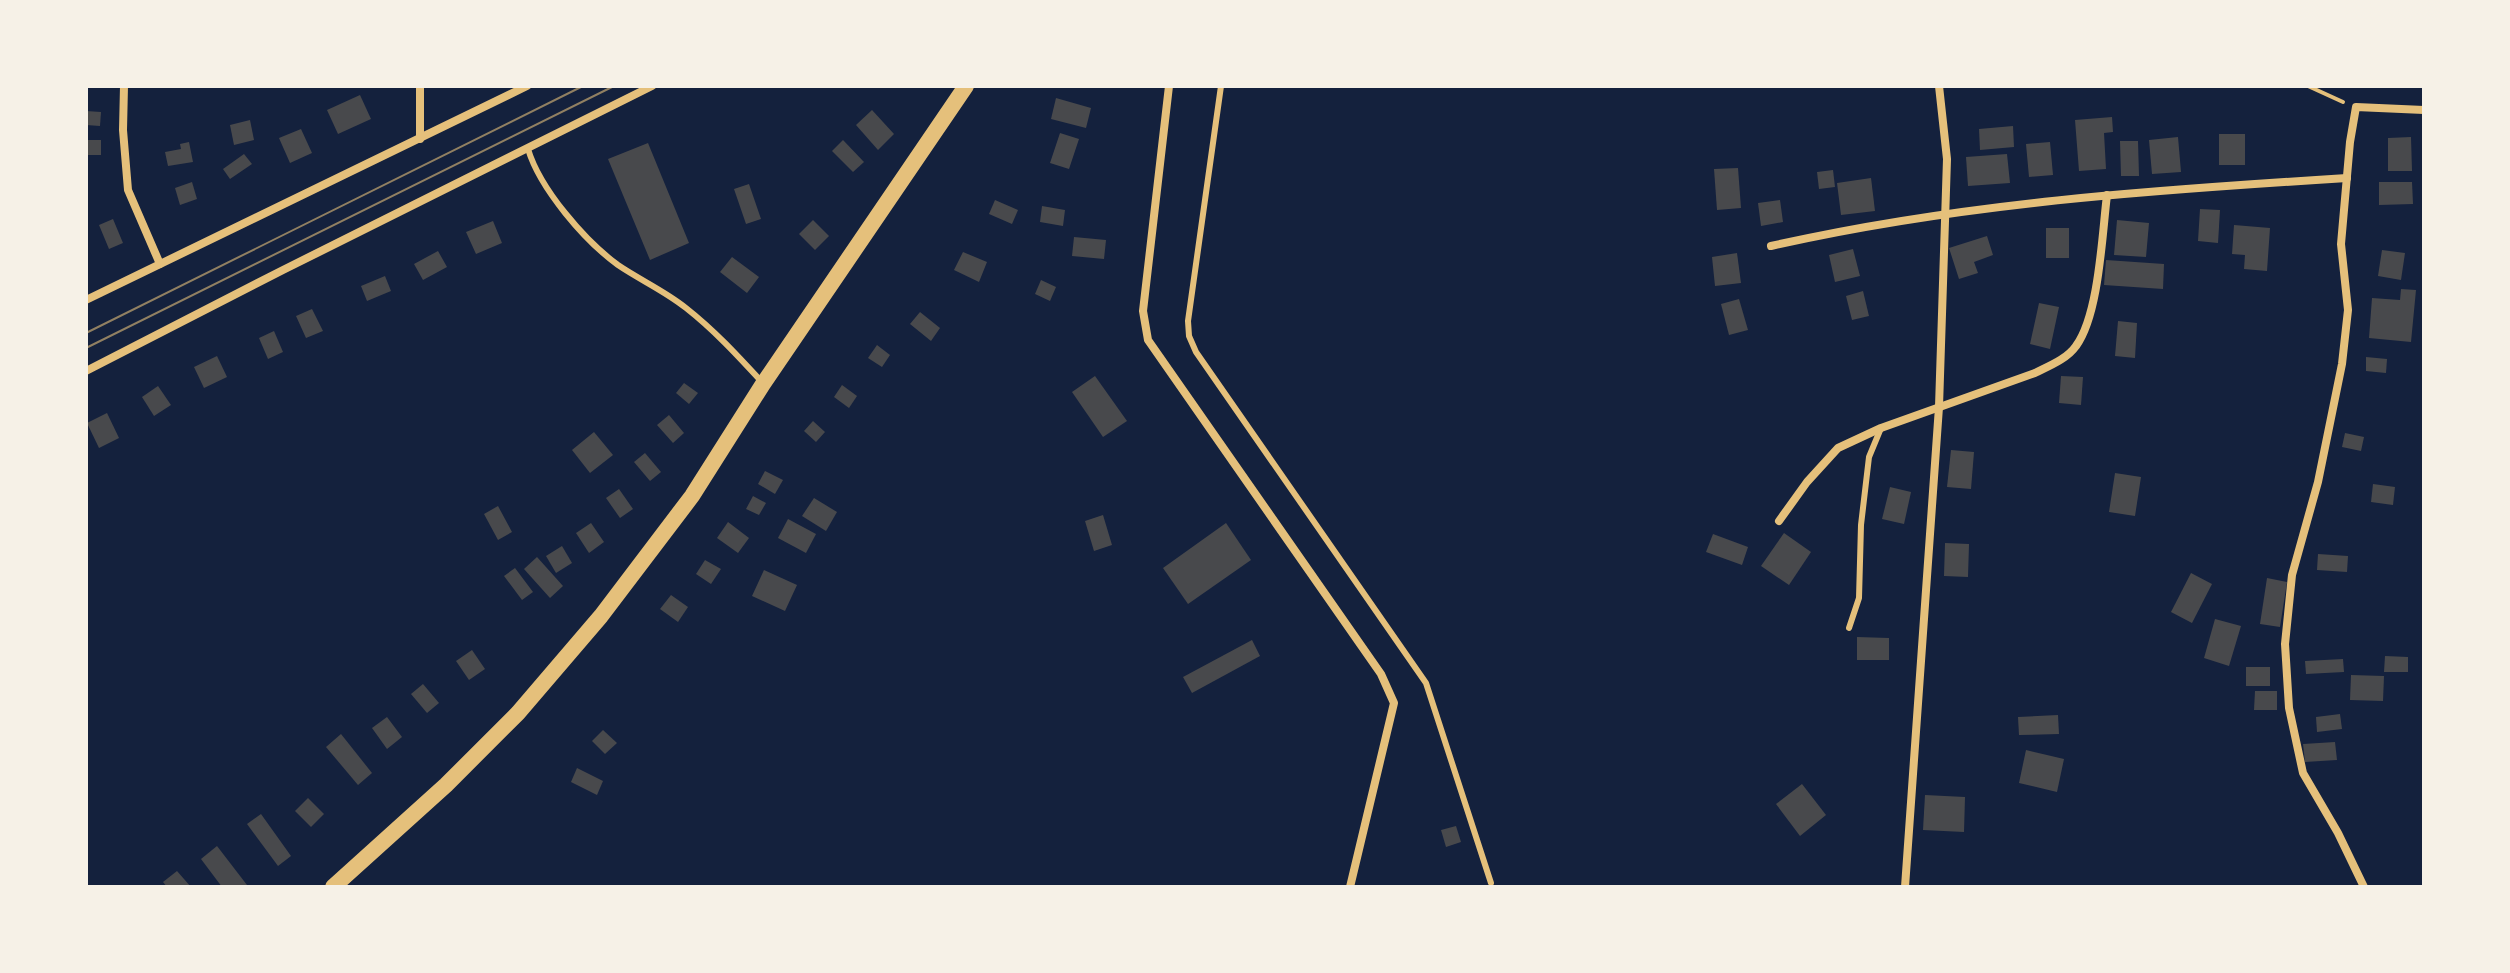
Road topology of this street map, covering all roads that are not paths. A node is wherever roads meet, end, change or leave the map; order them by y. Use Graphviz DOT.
graph roads {
  1 [pos="124,86"];
  2 [pos="420,86"];
  3 [pos="527,86"];
  4 [pos="652,86"];
  5 [pos="966,86"];
  6 [pos="1169,86"];
  7 [pos="1221,86"];
  8 [pos="1939,86"];
  9 [pos="2424,110"];
  10 [pos="420,139"];
  11 [pos="528,149"];
  12 [pos="2347,178"];
  13 [pos="2107,195"];
  14 [pos="1945,216"];
  15 [pos="1771,246"];
  16 [pos="160,264"];
  17 [pos="86,300"];
  18 [pos="86,371"];
  19 [pos="763,384"];
  20 [pos="1939,407"];
  21 [pos="1881,428"];
  22 [pos="1779,521"];
  23 [pos="1849,628"];
  24 [pos="1491,883"];
  25 [pos="333,887"];
  26 [pos="1350,887"];
  27 [pos="1905,887"];
  28 [pos="2364,887"];
  1 -- 16 [label="street"];
  2 -- 10 [label="street"];
  3 -- 10 [label="street"];
  4 -- 11 [label="street"];
  5 -- 19 [label="main road"];
  6 -- 26 [label="street"];
  7 -- 24 [label="lane"];
  8 -- 14 [label="street"];
  9 -- 12 [label="street"];
  10 -- 16 [label="street"];
  11 -- 18 [label="street"];
  11 -- 19 [label="lane"];
  12 -- 13 [label="street"];
  12 -- 28 [label="street"];
  13 -- 14 [label="street"];
  13 -- 20 [label="street"];
  14 -- 15 [label="street"];
  14 -- 20 [label="street"];
  16 -- 17 [label="street"];
  19 -- 25 [label="main road"];
  20 -- 21 [label="street"];
  20 -- 27 [label="street"];
  21 -- 22 [label="street"];
  21 -- 23 [label="lane"];
}
